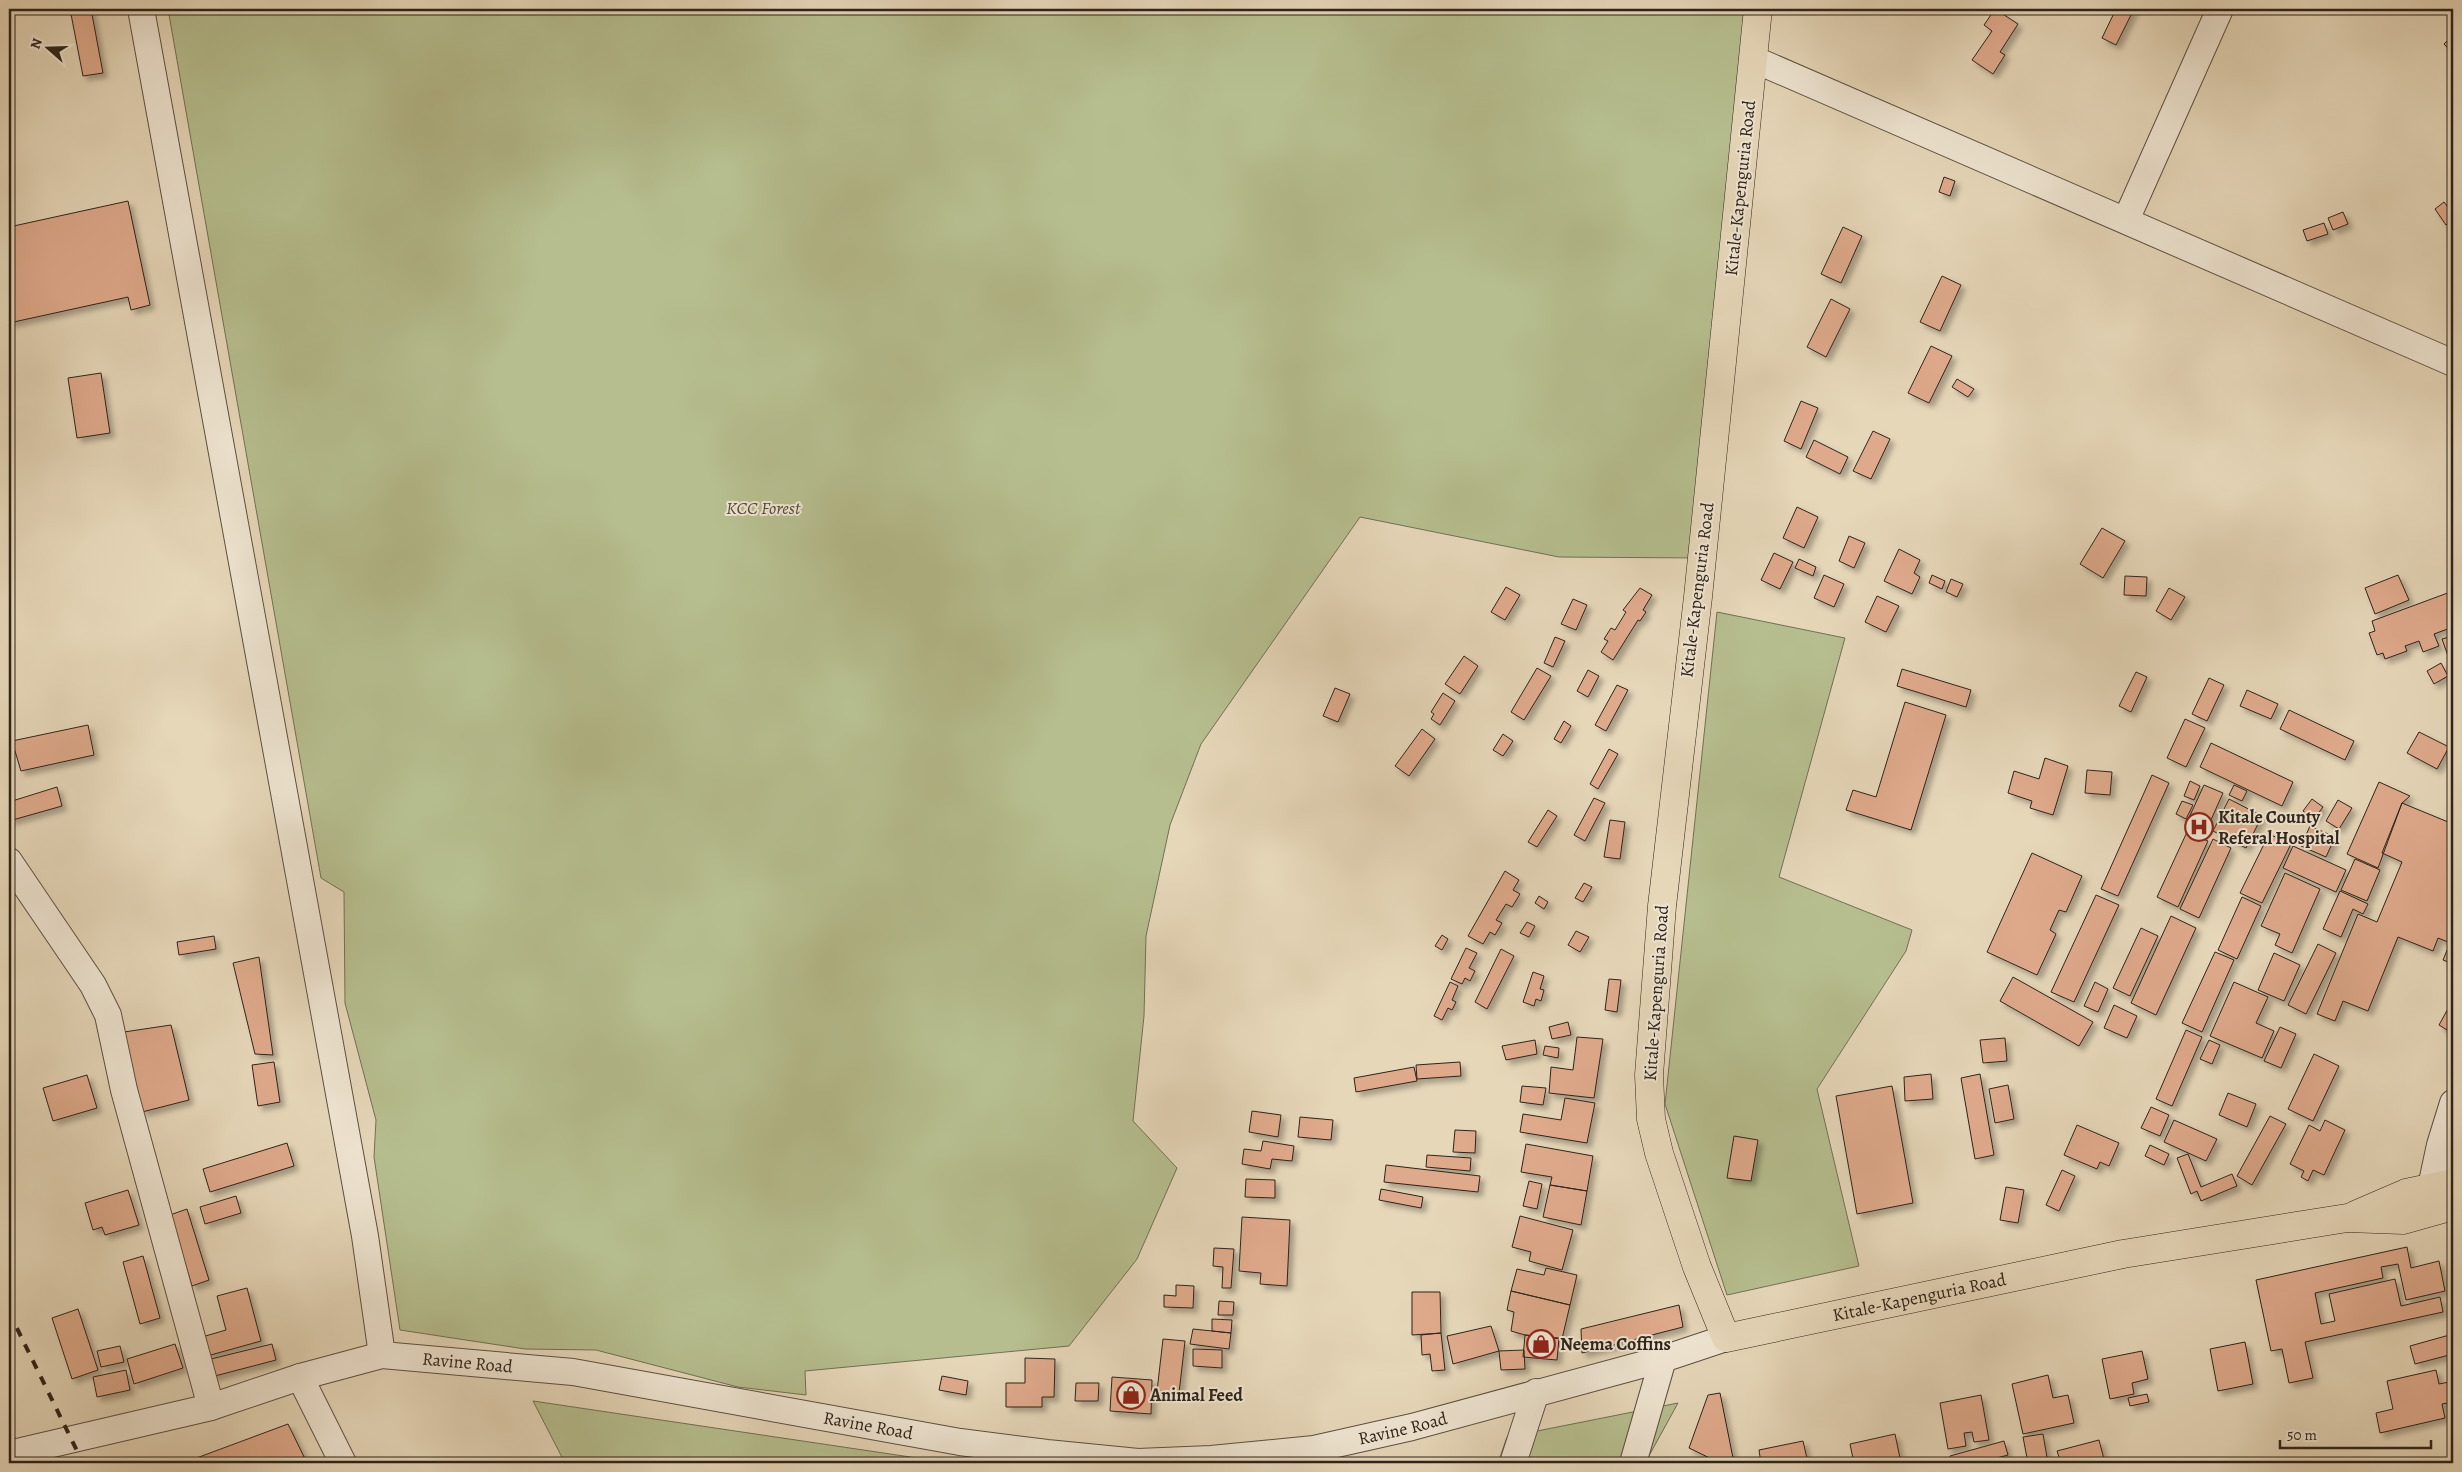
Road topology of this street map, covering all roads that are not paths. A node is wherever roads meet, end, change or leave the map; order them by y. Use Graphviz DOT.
graph roads {
  1 [pos="141,9"];
  2 [pos="1758,9"];
  3 [pos="2220,9"];
  4 [pos="1753,59"];
  5 [pos="2126,220"];
  6 [pos="2453,363"];
  7 [pos="9,861"];
  8 [pos="2453,1103"];
  9 [pos="2446,1202"];
  10 [pos="1726,1338"];
  11 [pos="382,1355"];
  12 [pos="1663,1359"];
  13 [pos="300,1378"];
  14 [pos="1536,1392"];
  15 [pos="211,1407"];
  16 [pos="9,1454"];
  17 [pos="1210,1461"];
  18 [pos="342,1463"];
  19 [pos="1512,1463"];
  20 [pos="1633,1463"];
  1 -- 11 [label="street"];
  2 -- 4 [label="highway, Kitale-Kapenguria Road"];
  3 -- 5 [label="street"];
  4 -- 5 [label="street"];
  4 -- 10 [label="highway, Kitale-Kapenguria Road"];
  5 -- 6 [label="street"];
  7 -- 15 [label="street"];
  8 -- 9 [label="street"];
  9 -- 10 [label="highway, Kitale-Kapenguria Road"];
  10 -- 12 [label="street, Ravine Road"];
  11 -- 13 [label="street, Ravine Road"];
  11 -- 17 [label="street, Ravine Road"];
  12 -- 14 [label="street, Ravine Road"];
  12 -- 20 [label="street"];
  13 -- 15 [label="street, Ravine Road"];
  13 -- 18 [label="street"];
  14 -- 17 [label="street, Ravine Road"];
  14 -- 19 [label="street"];
  15 -- 16 [label="street, Ravine Road"];
}
